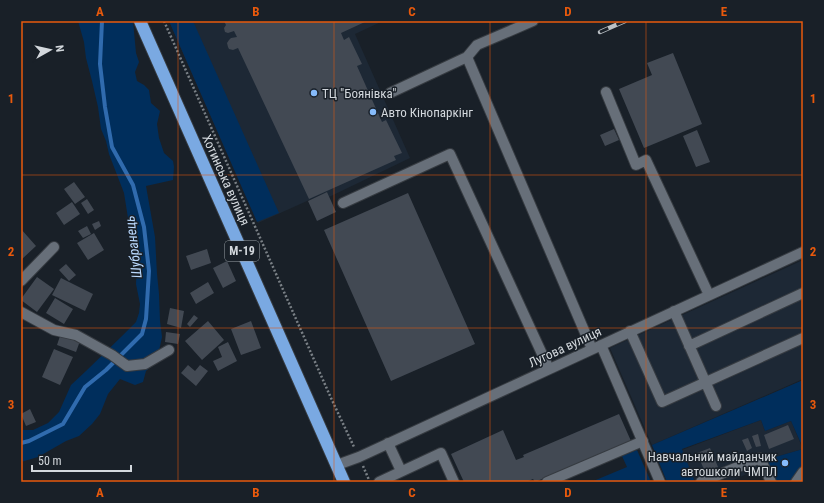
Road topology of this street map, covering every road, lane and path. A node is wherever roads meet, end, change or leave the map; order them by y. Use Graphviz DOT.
graph roads {
  1 [pos="140,21"];
  2 [pos="164,21"];
  3 [pos="534,21"];
  4 [pos="518,24"];
  5 [pos="467,57"];
  6 [pos="606,92"];
  7 [pos="390,93"];
  8 [pos="343,203"];
  9 [pos="54,246"];
  10 [pos="803,252"];
  11 [pos="21,281"];
  12 [pos="803,293"];
  13 [pos="709,295"];
  14 [pos="674,311"];
  15 [pos="21,312"];
  16 [pos="630,331"];
  17 [pos="803,338"];
  18 [pos="689,346"];
  19 [pos="597,347"];
  20 [pos="168,350"];
  21 [pos="549,369"];
  22 [pos="705,383"];
  23 [pos="716,406"];
  24 [pos="643,440"];
  25 [pos="388,443"];
  26 [pos="359,456"];
  27 [pos="337,465"];
  28 [pos="401,472"];
  29 [pos="803,472"];
  30 [pos="344,482"];
  31 [pos="370,482"];
  32 [pos="379,482"];
  33 [pos="454,482"];
  34 [pos="547,482"];
  35 [pos="660,482"];
  36 [pos="701,482"];
  37 [pos="772,482"];
  38 [pos="796,482"];
  1 -- 27 [label="highway, Хотинська вулиця / М-19"];
  2 -- 26 [label="path"];
  3 -- 4 [label="street"];
  4 -- 5 [label="street"];
  5 -- 7 [label="street"];
  5 -- 19 [label="street"];
  6 -- 13 [label="street"];
  8 -- 21 [label="street"];
  9 -- 11 [label="street"];
  10 -- 13 [label="street, Лугова вулиця"];
  12 -- 18 [label="street"];
  13 -- 14 [label="street, Лугова вулиця"];
  14 -- 16 [label="street, Лугова вулиця"];
  14 -- 18 [label="street"];
  15 -- 20 [label="street"];
  16 -- 19 [label="street, Лугова вулиця"];
  16 -- 22 [label="street"];
  17 -- 22 [label="street"];
  18 -- 22 [label="street"];
  19 -- 21 [label="street, Лугова вулиця"];
  19 -- 24 [label="street"];
  21 -- 25 [label="street, Лугова вулиця"];
  22 -- 23 [label="street"];
  24 -- 34 [label="street"];
  24 -- 35 [label="street"];
  25 -- 26 [label="street, Лугова вулиця"];
  25 -- 28 [label="street"];
  26 -- 27 [label="street, Лугова вулиця"];
  26 -- 31 [label="path"];
  27 -- 30 [label="highway, Хотинська вулиця / М-19"];
  28 -- 32 [label="street"];
  28 -- 33 [label="street"];
  29 -- 38 [label="street"];
  36 -- 37 [label="street"];
}
